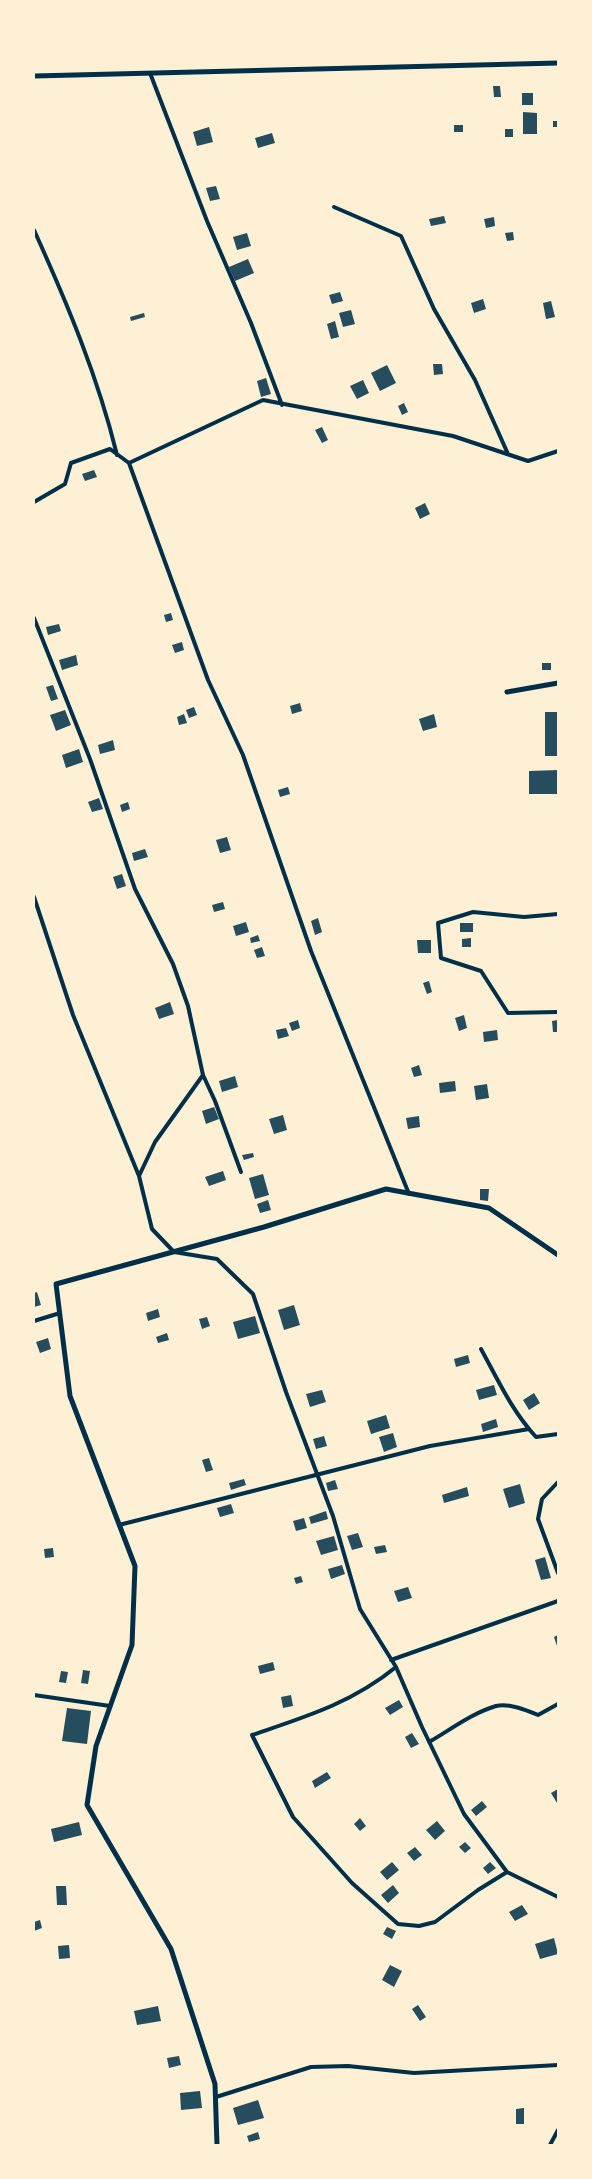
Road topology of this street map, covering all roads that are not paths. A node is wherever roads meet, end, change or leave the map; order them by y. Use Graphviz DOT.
graph roads {
  1 [pos="558,63"];
  2 [pos="150,73"];
  3 [pos="34,76"];
  4 [pos="334,207"];
  5 [pos="34,230"];
  6 [pos="282,405"];
  7 [pos="558,451"];
  8 [pos="508,454"];
  9 [pos="117,455"];
  10 [pos="129,464"];
  11 [pos="34,502"];
  12 [pos="34,618"];
  13 [pos="558,683"];
  14 [pos="508,692"];
  15 [pos="34,897"];
  16 [pos="558,914"];
  17 [pos="558,1012"];
  18 [pos="203,1075"];
  19 [pos="241,1172"];
  20 [pos="139,1176"];
  21 [pos="409,1194"];
  22 [pos="174,1252"];
  23 [pos="558,1255"];
  24 [pos="60,1313"];
  25 [pos="34,1321"];
  26 [pos="481,1349"];
  27 [pos="528,1429"];
  28 [pos="558,1434"];
  29 [pos="318,1475"];
  30 [pos="558,1482"];
  31 [pos="119,1525"];
  32 [pos="558,1573"];
  33 [pos="558,1601"];
  34 [pos="391,1660"];
  35 [pos="396,1667"];
  36 [pos="34,1695"];
  37 [pos="558,1704"];
  38 [pos="110,1706"];
  39 [pos="429,1742"];
  40 [pos="507,1872"];
  41 [pos="558,1897"];
  42 [pos="558,2065"];
  43 [pos="216,2097"];
  44 [pos="558,2130"];
  45 [pos="217,2145"];
  46 [pos="550,2145"];
  1 -- 2 [label="street"];
  2 -- 3 [label="street"];
  2 -- 6 [label="lane"];
  4 -- 8 [label="lane"];
  5 -- 9 [label="lane"];
  6 -- 8 [label="lane"];
  6 -- 10 [label="lane"];
  7 -- 8 [label="lane"];
  9 -- 10 [label="lane"];
  9 -- 11 [label="lane"];
  10 -- 21 [label="lane"];
  12 -- 18 [label="lane"];
  13 -- 14 [label="street"];
  15 -- 20 [label="lane"];
  16 -- 17 [label="lane"];
  18 -- 19 [label="lane"];
  18 -- 20 [label="lane"];
  20 -- 22 [label="lane"];
  21 -- 22 [label="street"];
  21 -- 23 [label="street"];
  22 -- 24 [label="street"];
  22 -- 29 [label="lane"];
  24 -- 25 [label="lane"];
  24 -- 31 [label="street"];
  26 -- 27 [label="lane"];
  27 -- 28 [label="lane"];
  27 -- 29 [label="lane"];
  29 -- 31 [label="lane"];
  29 -- 34 [label="lane"];
  30 -- 32 [label="lane"];
  31 -- 38 [label="street"];
  33 -- 34 [label="lane"];
  34 -- 35 [label="lane"];
  35 -- 39 [label="lane"];
  35 -- 40 [label="lane"];
  36 -- 38 [label="lane"];
  37 -- 39 [label="lane"];
  38 -- 43 [label="street"];
  39 -- 40 [label="lane"];
  40 -- 41 [label="lane"];
  42 -- 43 [label="lane"];
  43 -- 45 [label="street"];
  44 -- 46 [label="lane"];
}
